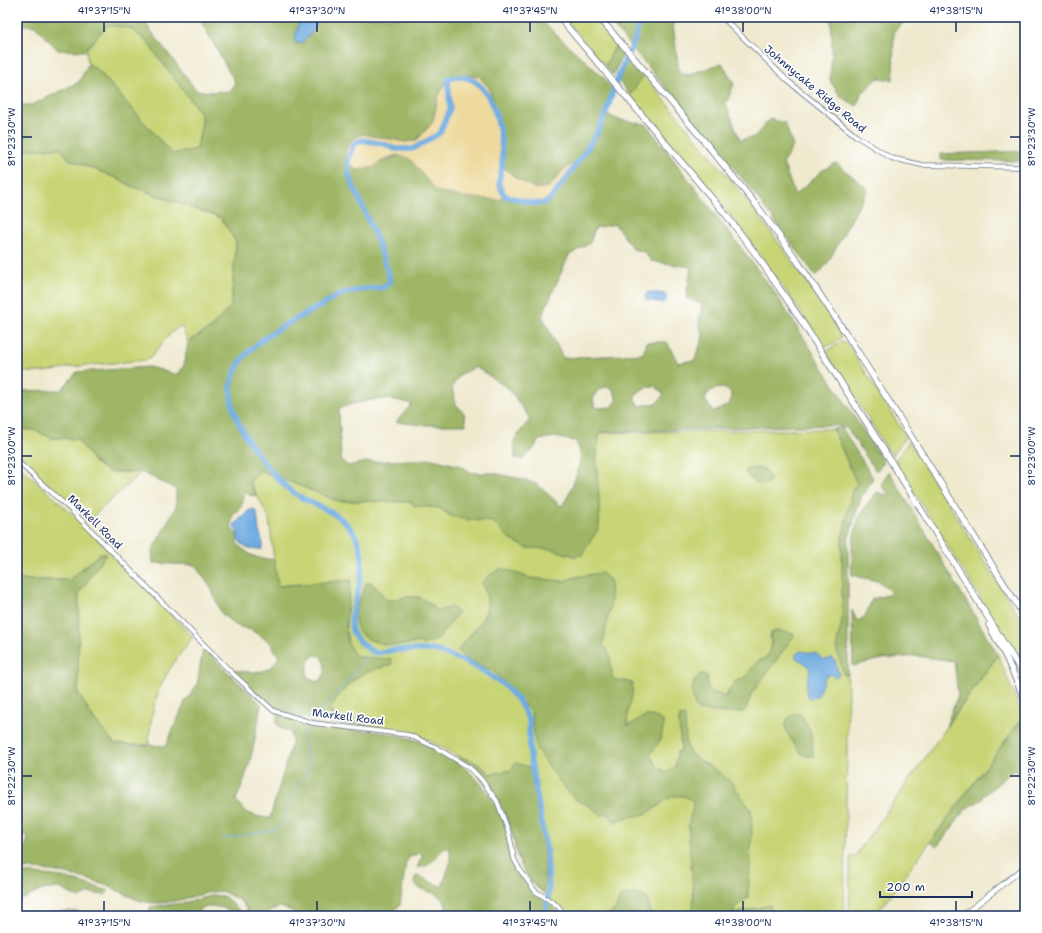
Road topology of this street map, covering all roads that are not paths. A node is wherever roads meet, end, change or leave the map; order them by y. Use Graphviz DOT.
graph roads {
  1 [pos="559,17"];
  2 [pos="600,17"];
  3 [pos="722,17"];
  4 [pos="1025,167"];
  5 [pos="17,461"];
  6 [pos="960,572"];
  7 [pos="1025,615"];
  8 [pos="1025,678"];
  9 [pos="1025,700"];
  10 [pos="1025,867"];
  11 [pos="565,916"];
  12 [pos="962,916"];
  1 -- 6 [label="highway"];
  2 -- 7 [label="highway"];
  3 -- 4 [label="street, Johnnycake Ridge Road"];
  5 -- 11 [label="street, Markell Road"];
  6 -- 8 [label="highway"];
  6 -- 9 [label="highway"];
  10 -- 12 [label="main road"];
}
